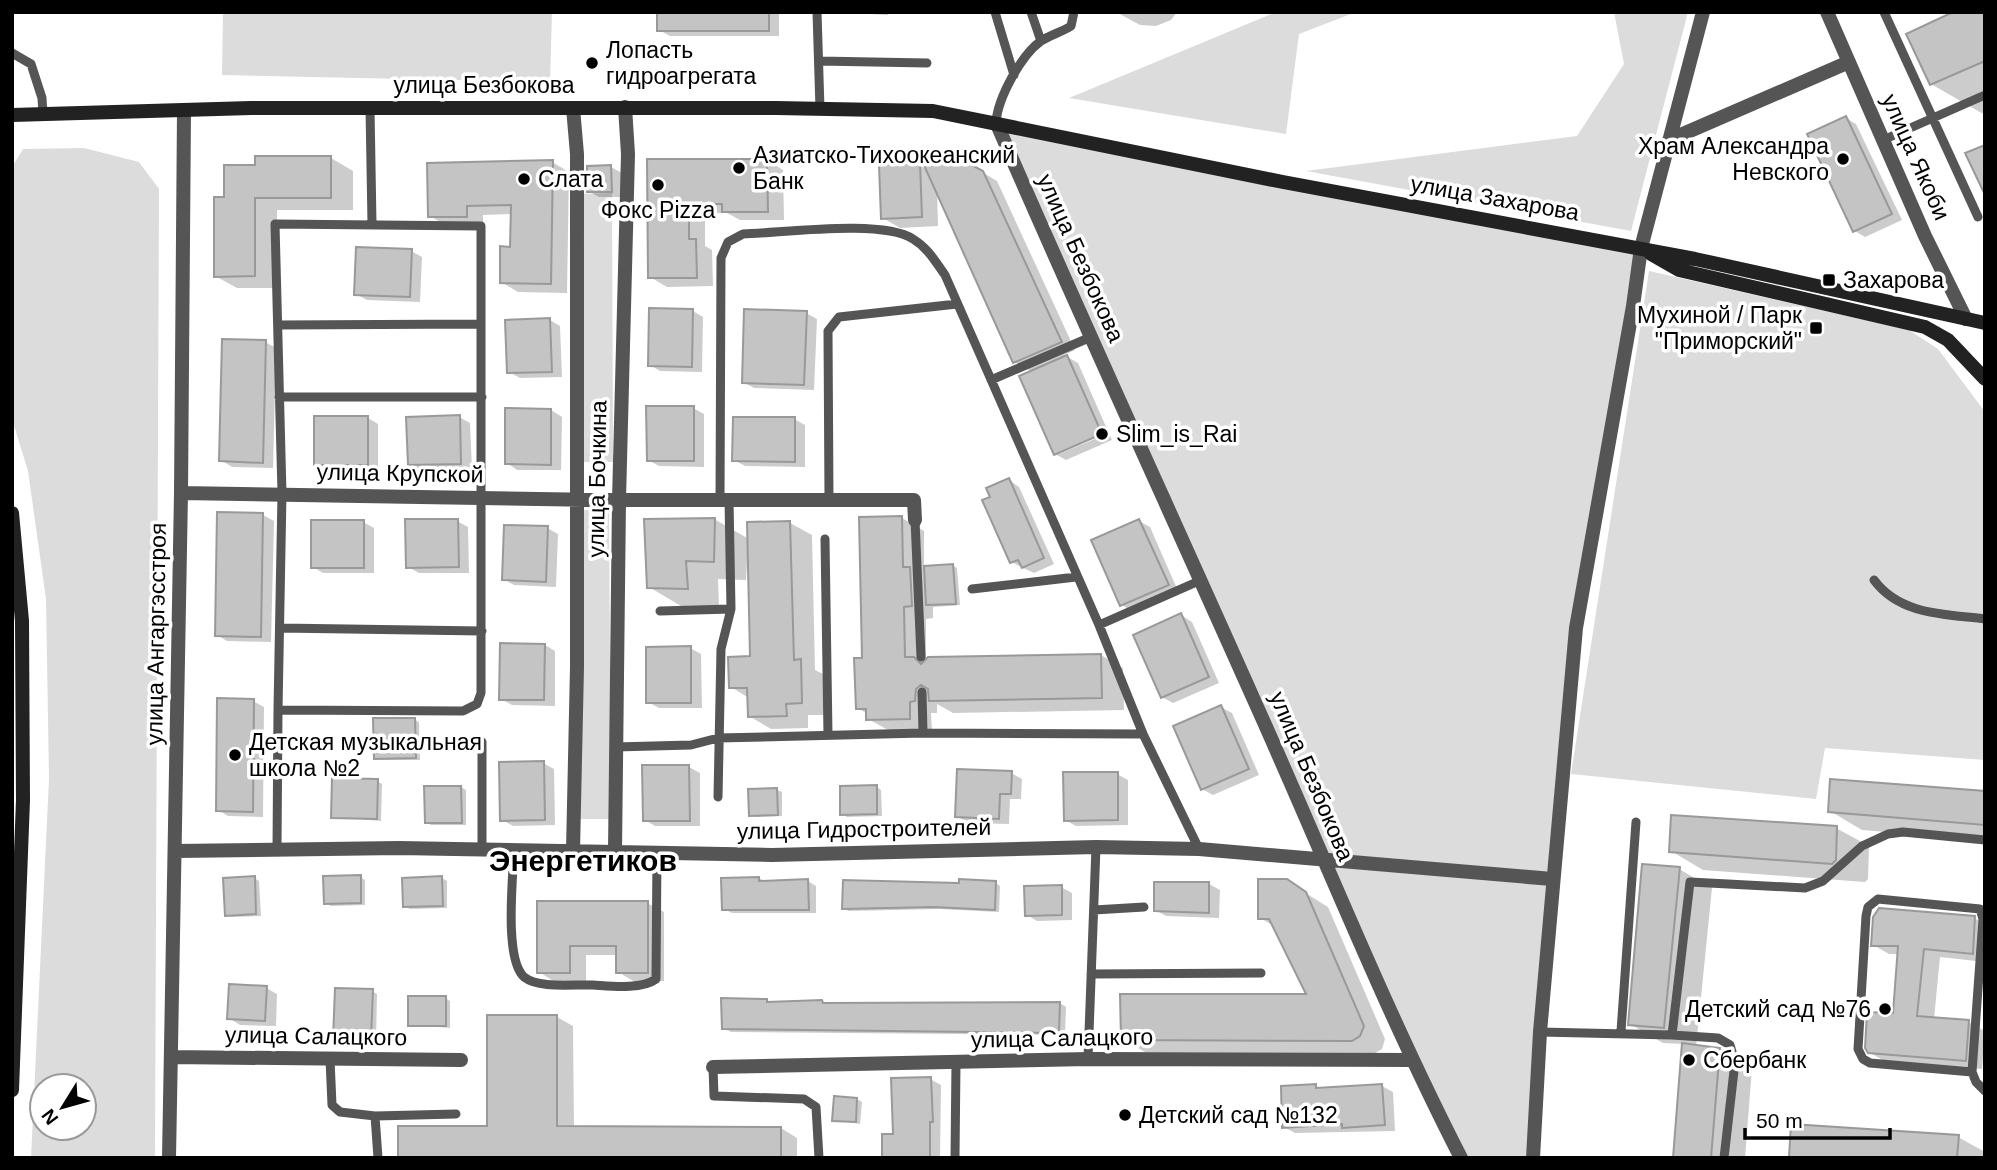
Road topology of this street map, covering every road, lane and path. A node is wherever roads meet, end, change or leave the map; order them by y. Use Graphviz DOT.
graph roads {
  1 [pos="817,12"];
  2 [pos="995,12"];
  3 [pos="1031,12"];
  4 [pos="1074,12"];
  5 [pos="1703,12"];
  6 [pos="1884,12"];
  7 [pos="1829,13"];
  8 [pos="1041,41"];
  9 [pos="12,53"];
  10 [pos="819,61"];
  11 [pos="1849,62"];
  12 [pos="927,63"];
  13 [pos="1014,75"];
  14 [pos="1985,95"];
  15 [pos="625,107"];
  16 [pos="370,108"];
  17 [pos="573,108"];
  18 [pos="820,108"];
  19 [pos="184,110"];
  20 [pos="43,115"];
  21 [pos="15,117"];
  22 [pos="1932,118"];
  23 [pos="996,122"];
  24 [pos="1670,140"];
  25 [pos="1883,140"];
  26 [pos="1978,217"];
  27 [pos="372,224"];
  28 [pos="1641,248"];
  29 [pos="957,304"];
  30 [pos="1966,319"];
  31 [pos="1985,323"];
  32 [pos="481,324"];
  33 [pos="278,325"];
  34 [pos="1091,337"];
  35 [pos="1985,379"];
  36 [pos="991,380"];
  37 [pos="279,397"];
  38 [pos="482,397"];
  39 [pos="181,493"];
  40 [pos="282,493"];
  41 [pos="483,498"];
  42 [pos="577,499"];
  43 [pos="619,500"];
  44 [pos="724,500"];
  45 [pos="829,500"];
  46 [pos="12,513"];
  47 [pos="915,520"];
  48 [pos="825,539"];
  49 [pos="1076,577"];
  50 [pos="1874,580"];
  51 [pos="1199,581"];
  52 [pos="972,589"];
  53 [pos="731,609"];
  54 [pos="660,611"];
  55 [pos="1985,619"];
  56 [pos="1099,625"];
  57 [pos="280,628"];
  58 [pos="482,631"];
  59 [pos="921,657"];
  60 [pos="922,692"];
  61 [pos="278,710"];
  62 [pos="923,733"];
  63 [pos="1143,734"];
  64 [pos="828,735"];
  65 [pos="718,738"];
  66 [pos="482,742"];
  67 [pos="615,747"];
  68 [pos="718,797"];
  69 [pos="1636,822"];
  70 [pos="1985,840"];
  71 [pos="1096,847"];
  72 [pos="277,849"];
  73 [pos="1199,849"];
  74 [pos="482,850"];
  75 [pos="514,850"];
  76 [pos="175,851"];
  77 [pos="573,851"];
  78 [pos="615,852"];
  79 [pos="657,853"];
  80 [pos="1323,859"];
  81 [pos="1552,879"];
  82 [pos="1144,907"];
  83 [pos="1094,910"];
  84 [pos="1261,973"];
  85 [pos="1091,974"];
  86 [pos="1621,1031"];
  87 [pos="1540,1032"];
  88 [pos="1672,1035"];
  89 [pos="171,1056"];
  90 [pos="330,1059"];
  91 [pos="1088,1059"];
  92 [pos="461,1060"];
  93 [pos="1411,1060"];
  94 [pos="956,1062"];
  95 [pos="713,1067"];
  96 [pos="1972,1072"];
  97 [pos="12,1090"];
  98 [pos="1985,1091"];
  99 [pos="456,1114"];
  100 [pos="375,1116"];
  101 [pos="169,1158"];
  102 [pos="378,1158"];
  103 [pos="819,1158"];
  104 [pos="955,1158"];
  105 [pos="1461,1158"];
  106 [pos="1533,1158"];
  107 [pos="1724,1158"];
  1 -- 10 [label="lane"];
  2 -- 13 [label="lane"];
  3 -- 8 [label="lane"];
  4 -- 8 [label="lane"];
  5 -- 24 [label="street"];
  6 -- 22 [label="lane"];
  7 -- 11 [label="street, улица Якоби"];
  8 -- 13 [label="lane"];
  9 -- 20 [label="lane"];
  10 -- 12 [label="lane"];
  10 -- 18 [label="lane"];
  11 -- 24 [label="street"];
  11 -- 25 [label="street, улица Якоби"];
  13 -- 23 [label="lane"];
  14 -- 22 [label="lane"];
  15 -- 17 [label="main road, улица Безбокова"];
  15 -- 18 [label="main road, улица Безбокова"];
  15 -- 43 [label="street, улица Бочкина"];
  16 -- 17 [label="main road, улица Безбокова"];
  16 -- 19 [label="main road, улица Безбокова"];
  16 -- 27 [label="lane"];
  17 -- 42 [label="street, улица Бочкина"];
  18 -- 23 [label="main road, улица Безбокова"];
  19 -- 20 [label="main road, улица Безбокова"];
  19 -- 39 [label="street, улица Ангаргэсстроя"];
  20 -- 21 [label="main road, улица Безбокова"];
  22 -- 25 [label="lane"];
  22 -- 26 [label="lane"];
  23 -- 28 [label="main road, улица Захарова"];
  23 -- 34 [label="street, улица Безбокова"];
  24 -- 28 [label="street"];
  25 -- 30 [label="street, улица Якоби"];
  27 -- 32 [label="lane"];
  27 -- 33 [label="lane"];
  28 -- 30 [label="main road, улица Захарова"];
  28 -- 35 [label="main road"];
  28 -- 81 [label="street"];
  29 -- 36 [label="lane"];
  29 -- 44 [label="lane"];
  29 -- 45 [label="lane"];
  30 -- 31 [label="main road, улица Захарова"];
  32 -- 33 [label="lane"];
  32 -- 38 [label="lane"];
  33 -- 37 [label="lane"];
  34 -- 36 [label="lane"];
  34 -- 51 [label="street, улица Безбокова"];
  36 -- 49 [label="lane"];
  37 -- 38 [label="lane"];
  37 -- 40 [label="lane"];
  38 -- 41 [label="lane"];
  39 -- 40 [label="street, улица Крупской"];
  39 -- 76 [label="street, улица Ангаргэсстроя"];
  40 -- 41 [label="street, улица Крупской"];
  40 -- 57 [label="lane"];
  41 -- 42 [label="street, улица Крупской"];
  41 -- 58 [label="lane"];
  42 -- 43 [label="street, улица Крупской"];
  42 -- 77 [label="street, улица Бочкина"];
  43 -- 44 [label="street, улица Крупской"];
  43 -- 67 [label="street, улица Бочкина"];
  44 -- 45 [label="street, улица Крупской"];
  44 -- 53 [label="lane"];
  45 -- 47 [label="street, улица Крупской"];
  46 -- 97 [label="main road"];
  47 -- 59 [label="lane"];
  48 -- 64 [label="lane"];
  49 -- 52 [label="lane"];
  49 -- 56 [label="lane"];
  50 -- 55 [label="lane"];
  51 -- 56 [label="lane"];
  51 -- 80 [label="street, улица Безбокова"];
  53 -- 54 [label="lane"];
  53 -- 65 [label="lane"];
  56 -- 63 [label="lane"];
  57 -- 58 [label="lane"];
  57 -- 61 [label="lane"];
  58 -- 61 [label="lane"];
  60 -- 62 [label="lane"];
  61 -- 72 [label="lane"];
  62 -- 63 [label="lane"];
  62 -- 64 [label="lane"];
  63 -- 73 [label="lane"];
  64 -- 65 [label="lane"];
  65 -- 67 [label="lane"];
  65 -- 68 [label="lane"];
  66 -- 74 [label="lane"];
  67 -- 78 [label="street, улица Бочкина"];
  69 -- 86 [label="lane"];
  70 -- 88 [label="lane"];
  71 -- 73 [label="street, улица Гидростроителей"];
  71 -- 79 [label="street, улица Гидростроителей"];
  71 -- 83 [label="lane"];
  72 -- 74 [label="street, улица Гидростроителей"];
  72 -- 76 [label="street, улица Гидростроителей"];
  73 -- 80 [label="street, улица Гидростроителей"];
  74 -- 75 [label="street, улица Гидростроителей"];
  75 -- 77 [label="street, улица Гидростроителей"];
  75 -- 79 [label="lane"];
  76 -- 89 [label="street, улица Ангаргэсстроя"];
  77 -- 78 [label="street, улица Гидростроителей"];
  78 -- 79 [label="street, улица Гидростроителей"];
  80 -- 81 [label="street, улица Гидростроителей"];
  80 -- 93 [label="street, улица Безбокова"];
  81 -- 87 [label="street"];
  82 -- 83 [label="lane"];
  83 -- 85 [label="lane"];
  84 -- 85 [label="lane"];
  85 -- 91 [label="lane"];
  86 -- 87 [label="lane"];
  86 -- 88 [label="lane"];
  87 -- 106 [label="street"];
  88 -- 107 [label="lane"];
  89 -- 90 [label="street, улица Салацкого"];
  89 -- 101 [label="street, улица Ангаргэсстроя"];
  90 -- 92 [label="street, улица Салацкого"];
  90 -- 100 [label="lane"];
  91 -- 93 [label="street, улица Салацкого"];
  91 -- 94 [label="street, улица Салацкого"];
  93 -- 105 [label="street, улица Безбокова"];
  94 -- 95 [label="street, улица Салацкого"];
  94 -- 104 [label="lane"];
  95 -- 103 [label="lane"];
  96 -- 96 [label="lane"];
  96 -- 98 [label="lane"];
  99 -- 100 [label="lane"];
  100 -- 102 [label="lane"];
}
